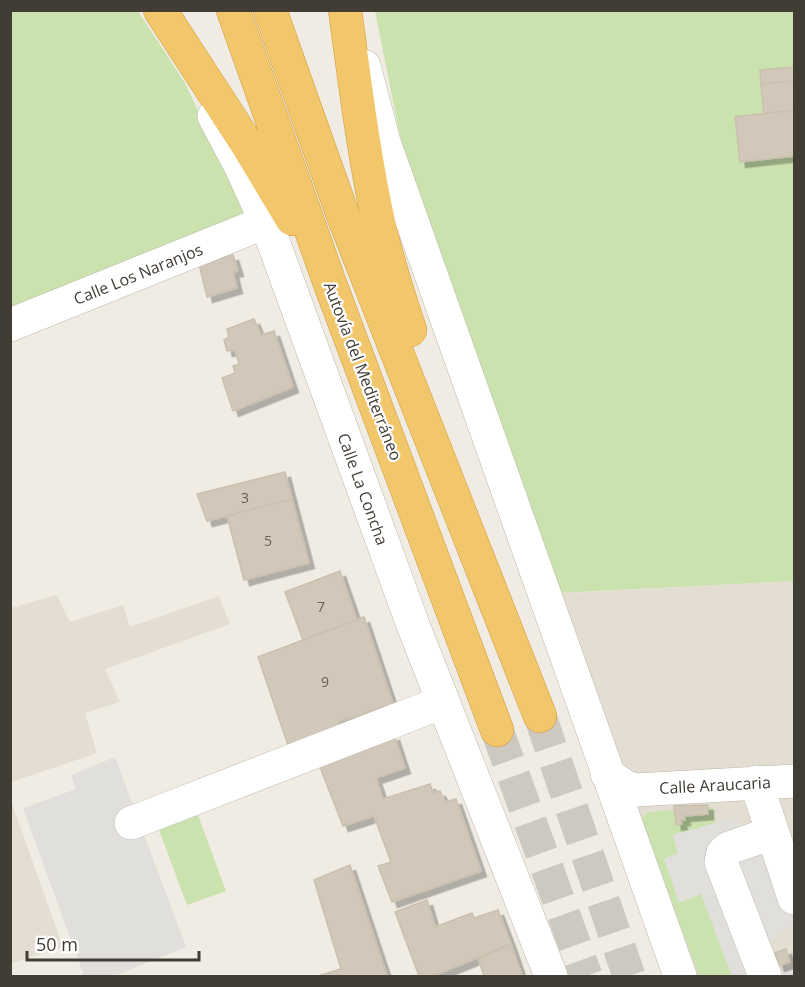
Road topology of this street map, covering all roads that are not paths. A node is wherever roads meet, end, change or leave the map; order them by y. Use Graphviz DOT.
graph roads {
  1 [pos="159,10"];
  2 [pos="233,10"];
  3 [pos="270,10"];
  4 [pos="347,10"];
  5 [pos="266,222"];
  6 [pos="329,281"];
  7 [pos="10,325"];
  8 [pos="469,533"];
  9 [pos="443,702"];
  10 [pos="540,716"];
  11 [pos="497,730"];
  12 [pos="607,774"];
  13 [pos="772,781"];
  14 [pos="636,790"];
  15 [pos="625,822"];
  16 [pos="131,823"];
  17 [pos="772,833"];
  18 [pos="795,871"];
  19 [pos="795,898"];
  20 [pos="551,976"];
  21 [pos="680,976"];
  22 [pos="765,976"];
  1 -- 5 [label="street, Calle La Concha"];
  1 -- 6 [label="highway"];
  2 -- 6 [label="highway, Autovía del Mediterráneo"];
  3 -- 8 [label="highway"];
  4 -- 8 [label="highway"];
  4 -- 12 [label="street"];
  5 -- 7 [label="street, Calle Los Naranjos"];
  5 -- 9 [label="street, Calle La Concha"];
  6 -- 11 [label="highway, Autovía del Mediterráneo"];
  8 -- 10 [label="highway"];
  9 -- 16 [label="street"];
  9 -- 20 [label="street, Calle La Concha"];
  12 -- 14 [label="street, Calle Araucaria"];
  12 -- 15 [label="street"];
  13 -- 14 [label="street, Calle Araucaria"];
  13 -- 17 [label="street"];
  13 -- 18 [label="street"];
  14 -- 15 [label="street, Calle Araucaria"];
  15 -- 21 [label="street"];
  17 -- 19 [label="street"];
  17 -- 22 [label="street"];
}
